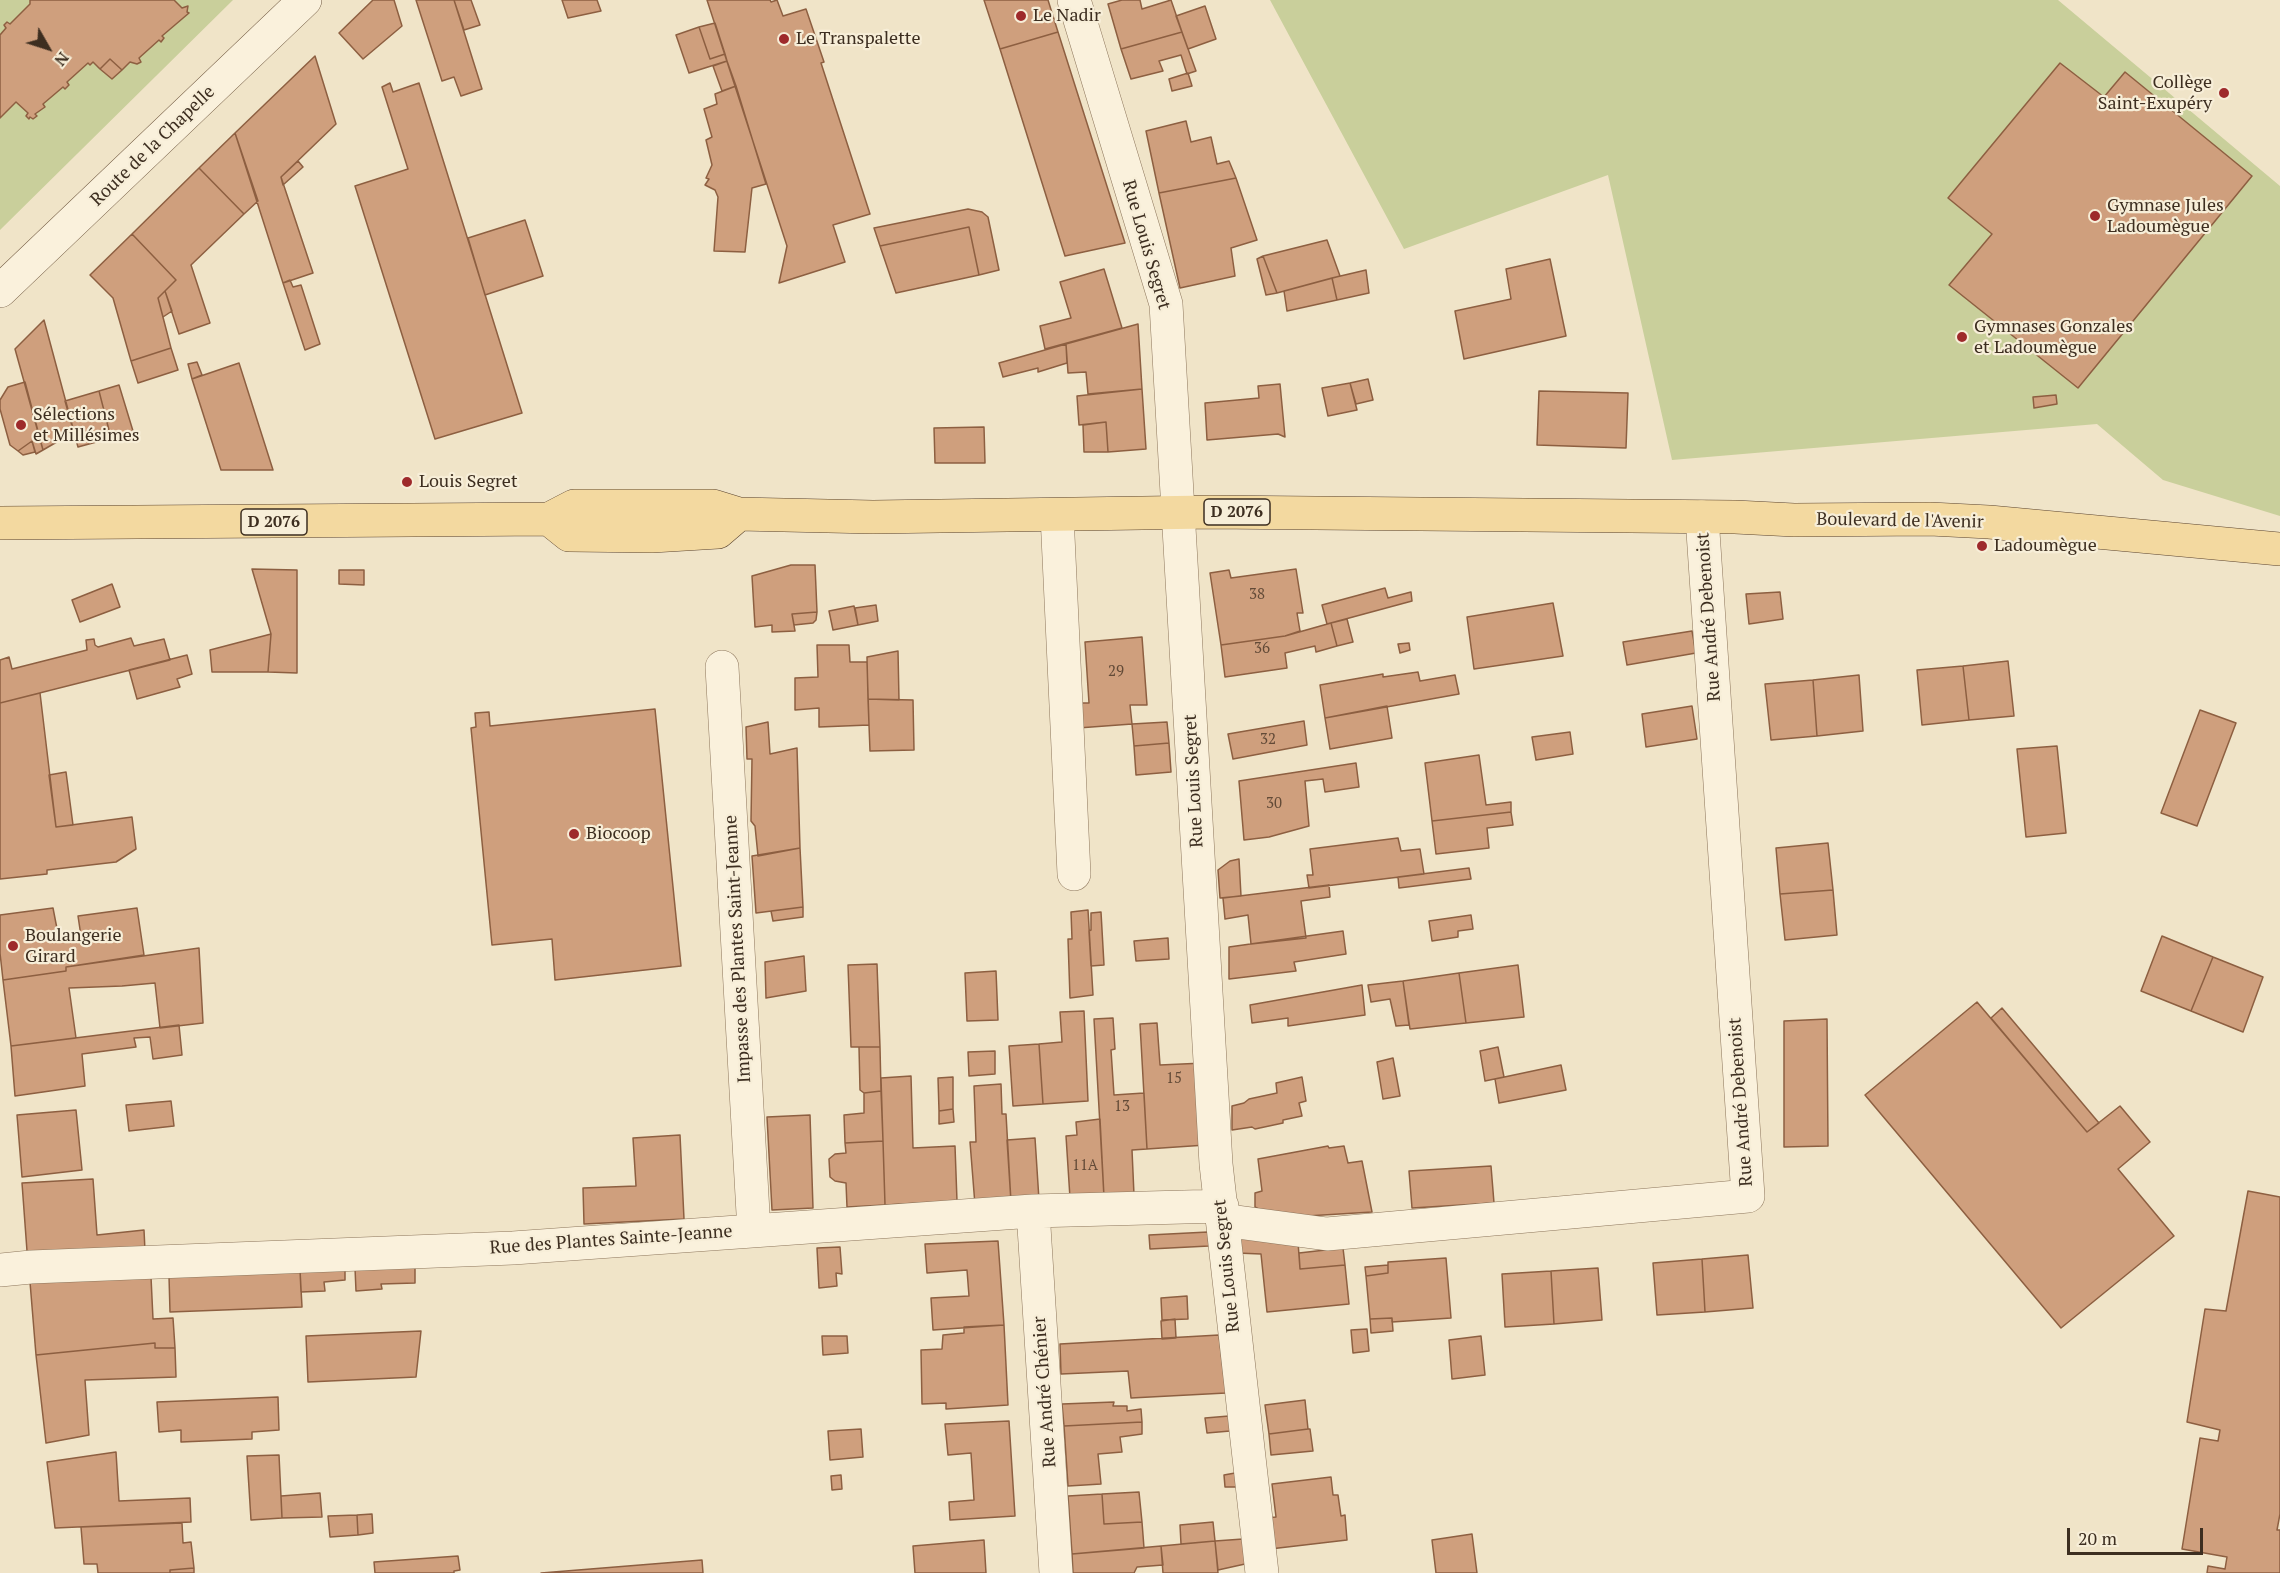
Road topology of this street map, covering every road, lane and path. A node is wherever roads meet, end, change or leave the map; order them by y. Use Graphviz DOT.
graph roads {
  1 [pos="305,0"];
  2 [pos="1074,0"];
  3 [pos="0,291"];
  4 [pos="1178,512"];
  5 [pos="1057,515"];
  6 [pos="1702,517"];
  7 [pos="0,523"];
  8 [pos="2280,549"];
  9 [pos="722,667"];
  10 [pos="1074,874"];
  11 [pos="1033,1211"];
  12 [pos="1222,1213"];
  13 [pos="754,1231"];
  14 [pos="0,1270"];
  15 [pos="1056,1573"];
  16 [pos="1262,1573"];
  1 -- 3 [label="street, Route de la Chapelle"];
  2 -- 4 [label="street, Rue Louis Segret"];
  4 -- 5 [label="main road, D 2076"];
  4 -- 6 [label="main road, D 2076"];
  4 -- 12 [label="street, Rue Louis Segret"];
  5 -- 7 [label="main road, D 2076"];
  5 -- 10 [label="street"];
  6 -- 8 [label="main road, Boulevard de l'Avenir / D 2076"];
  6 -- 12 [label="street, Rue André Debenoist"];
  9 -- 13 [label="street, Impasse des Plantes Saint-Jeanne"];
  11 -- 12 [label="street, Rue des Plantes Sainte-Jeanne"];
  11 -- 13 [label="street, Rue des Plantes Sainte-Jeanne"];
  11 -- 15 [label="street, Rue André Chénier"];
  12 -- 16 [label="street, Rue Louis Segret"];
  13 -- 14 [label="street, Rue des Plantes Sainte-Jeanne"];
}
